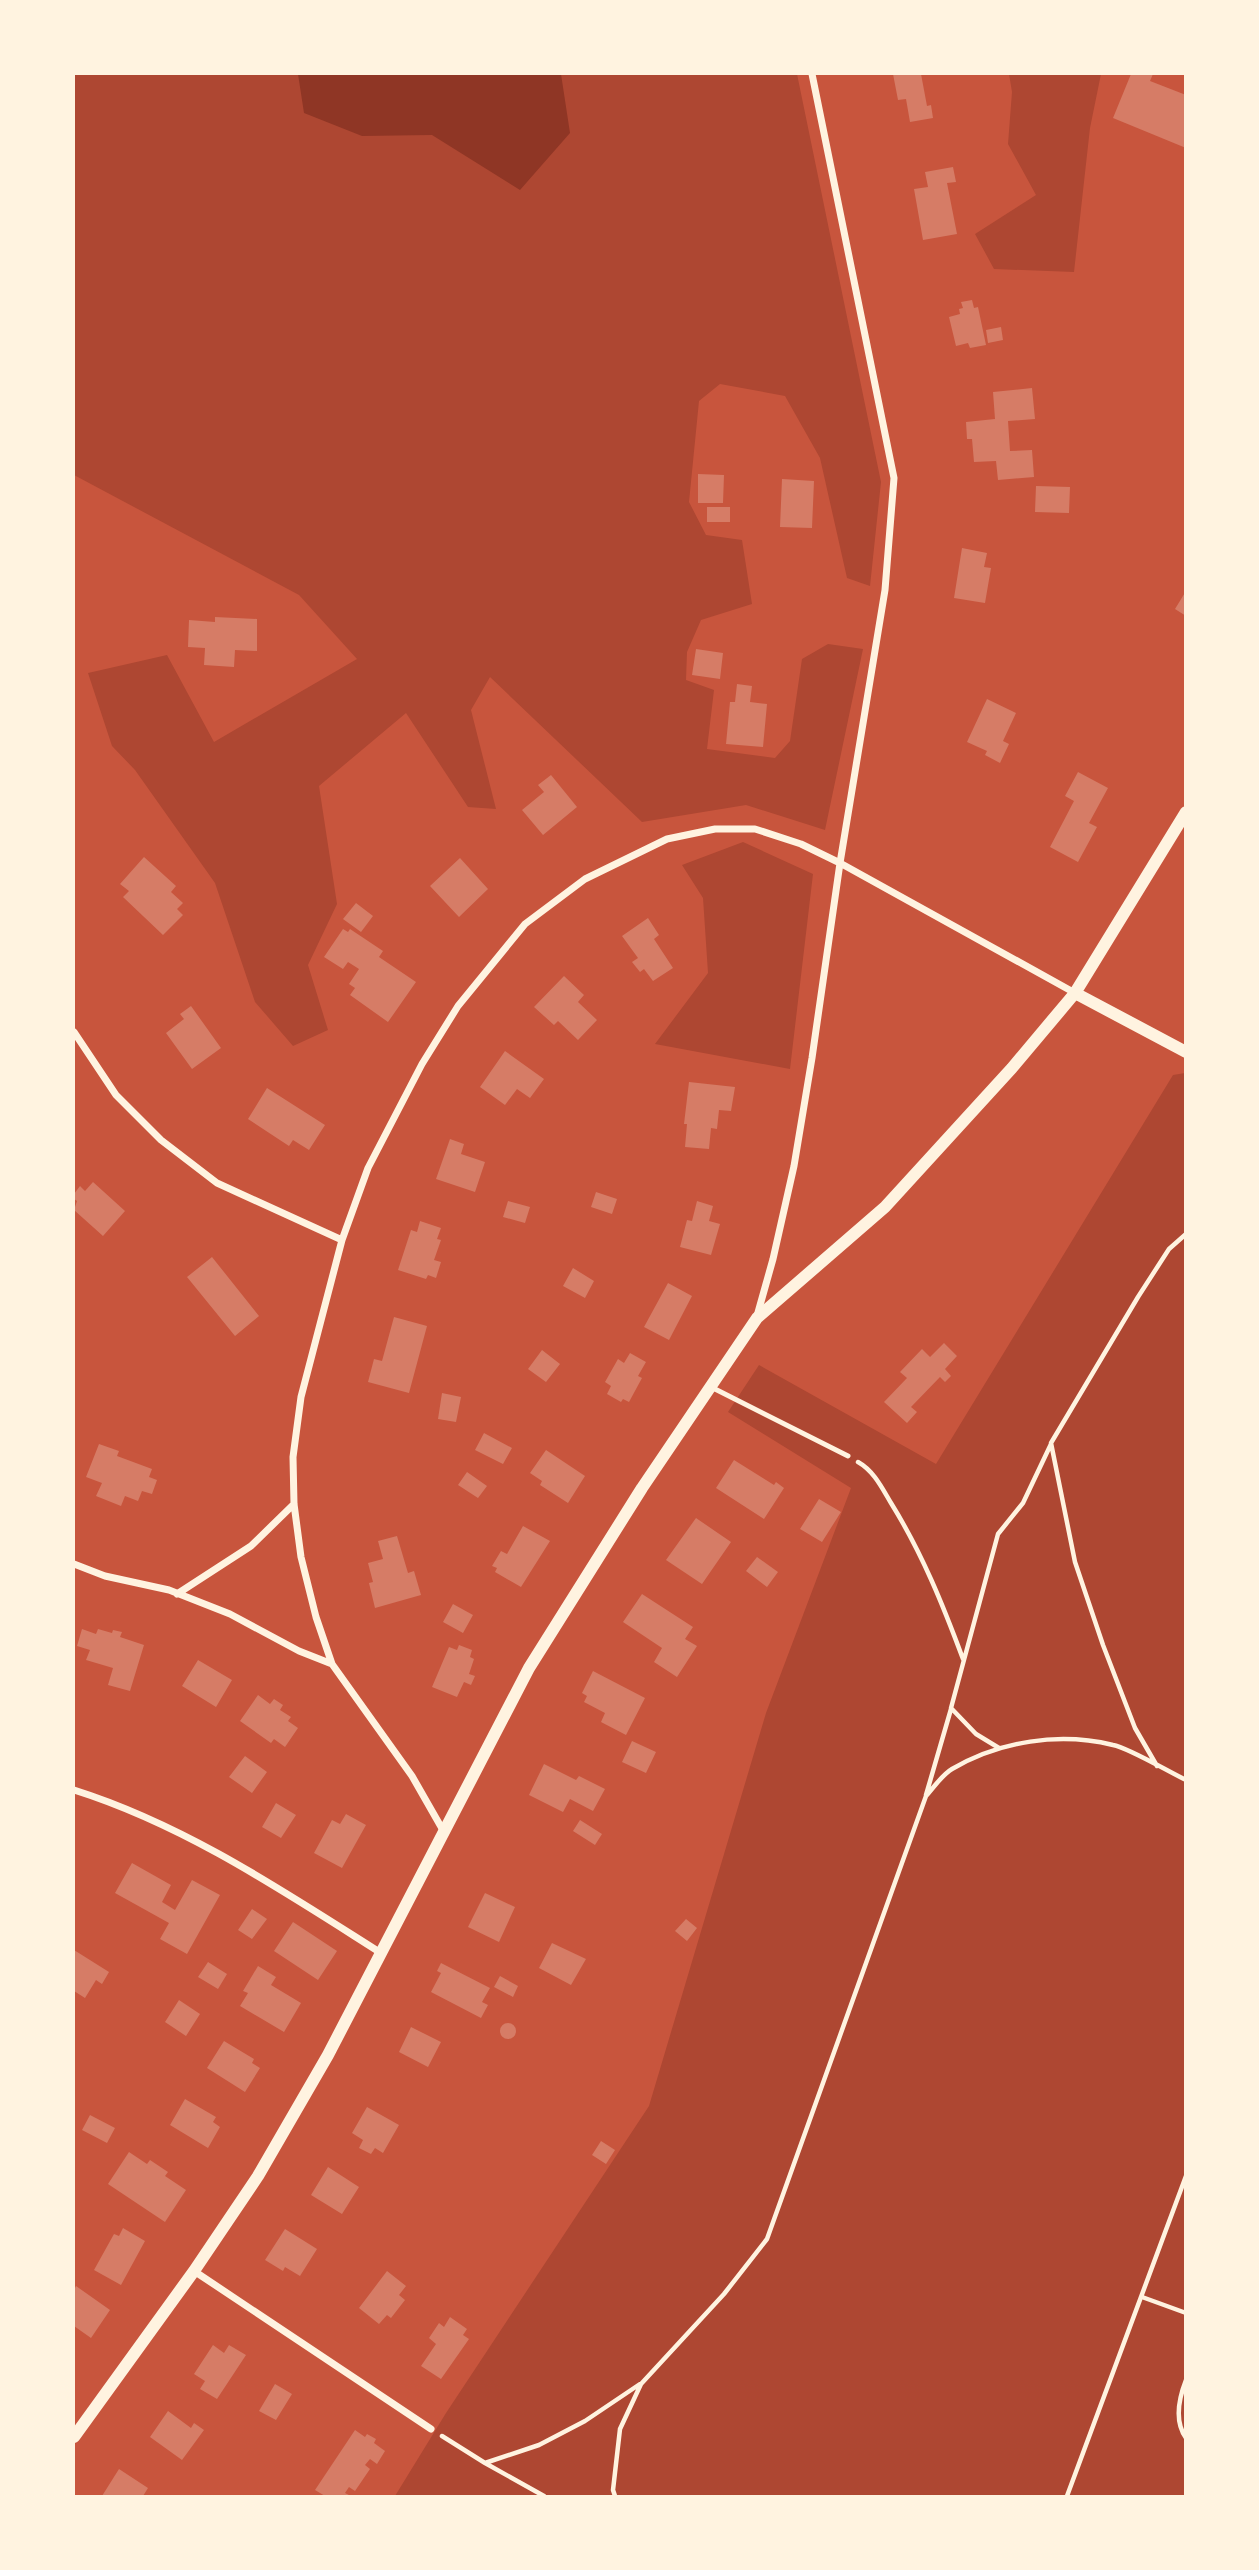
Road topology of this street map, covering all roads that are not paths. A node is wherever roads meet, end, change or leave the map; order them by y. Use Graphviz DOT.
graph roads {
  1 [pos="812,74"];
  2 [pos="1185,812"];
  3 [pos="840,863"];
  4 [pos="1075,993"];
  5 [pos="74,1032"];
  6 [pos="1185,1052"];
  7 [pos="342,1240"];
  8 [pos="757,1318"];
  9 [pos="711,1387"];
  10 [pos="848,1456"];
  11 [pos="294,1504"];
  12 [pos="74,1564"];
  13 [pos="177,1594"];
  14 [pos="332,1664"];
  15 [pos="74,1790"];
  16 [pos="444,1833"];
  17 [pos="382,1953"];
  18 [pos="194,2271"];
  19 [pos="431,2429"];
  20 [pos="74,2437"];
  1 -- 3 [label="street"];
  2 -- 4 [label="street"];
  3 -- 4 [label="street"];
  3 -- 7 [label="street"];
  3 -- 8 [label="street"];
  4 -- 6 [label="street"];
  4 -- 8 [label="street"];
  5 -- 7 [label="street"];
  7 -- 11 [label="street"];
  8 -- 9 [label="street"];
  9 -- 10 [label="lane"];
  9 -- 16 [label="street"];
  11 -- 13 [label="street"];
  11 -- 14 [label="street"];
  12 -- 13 [label="street"];
  13 -- 14 [label="street"];
  14 -- 16 [label="street"];
  15 -- 17 [label="street"];
  16 -- 17 [label="street"];
  17 -- 18 [label="street"];
  18 -- 19 [label="street"];
  18 -- 20 [label="street"];
}
